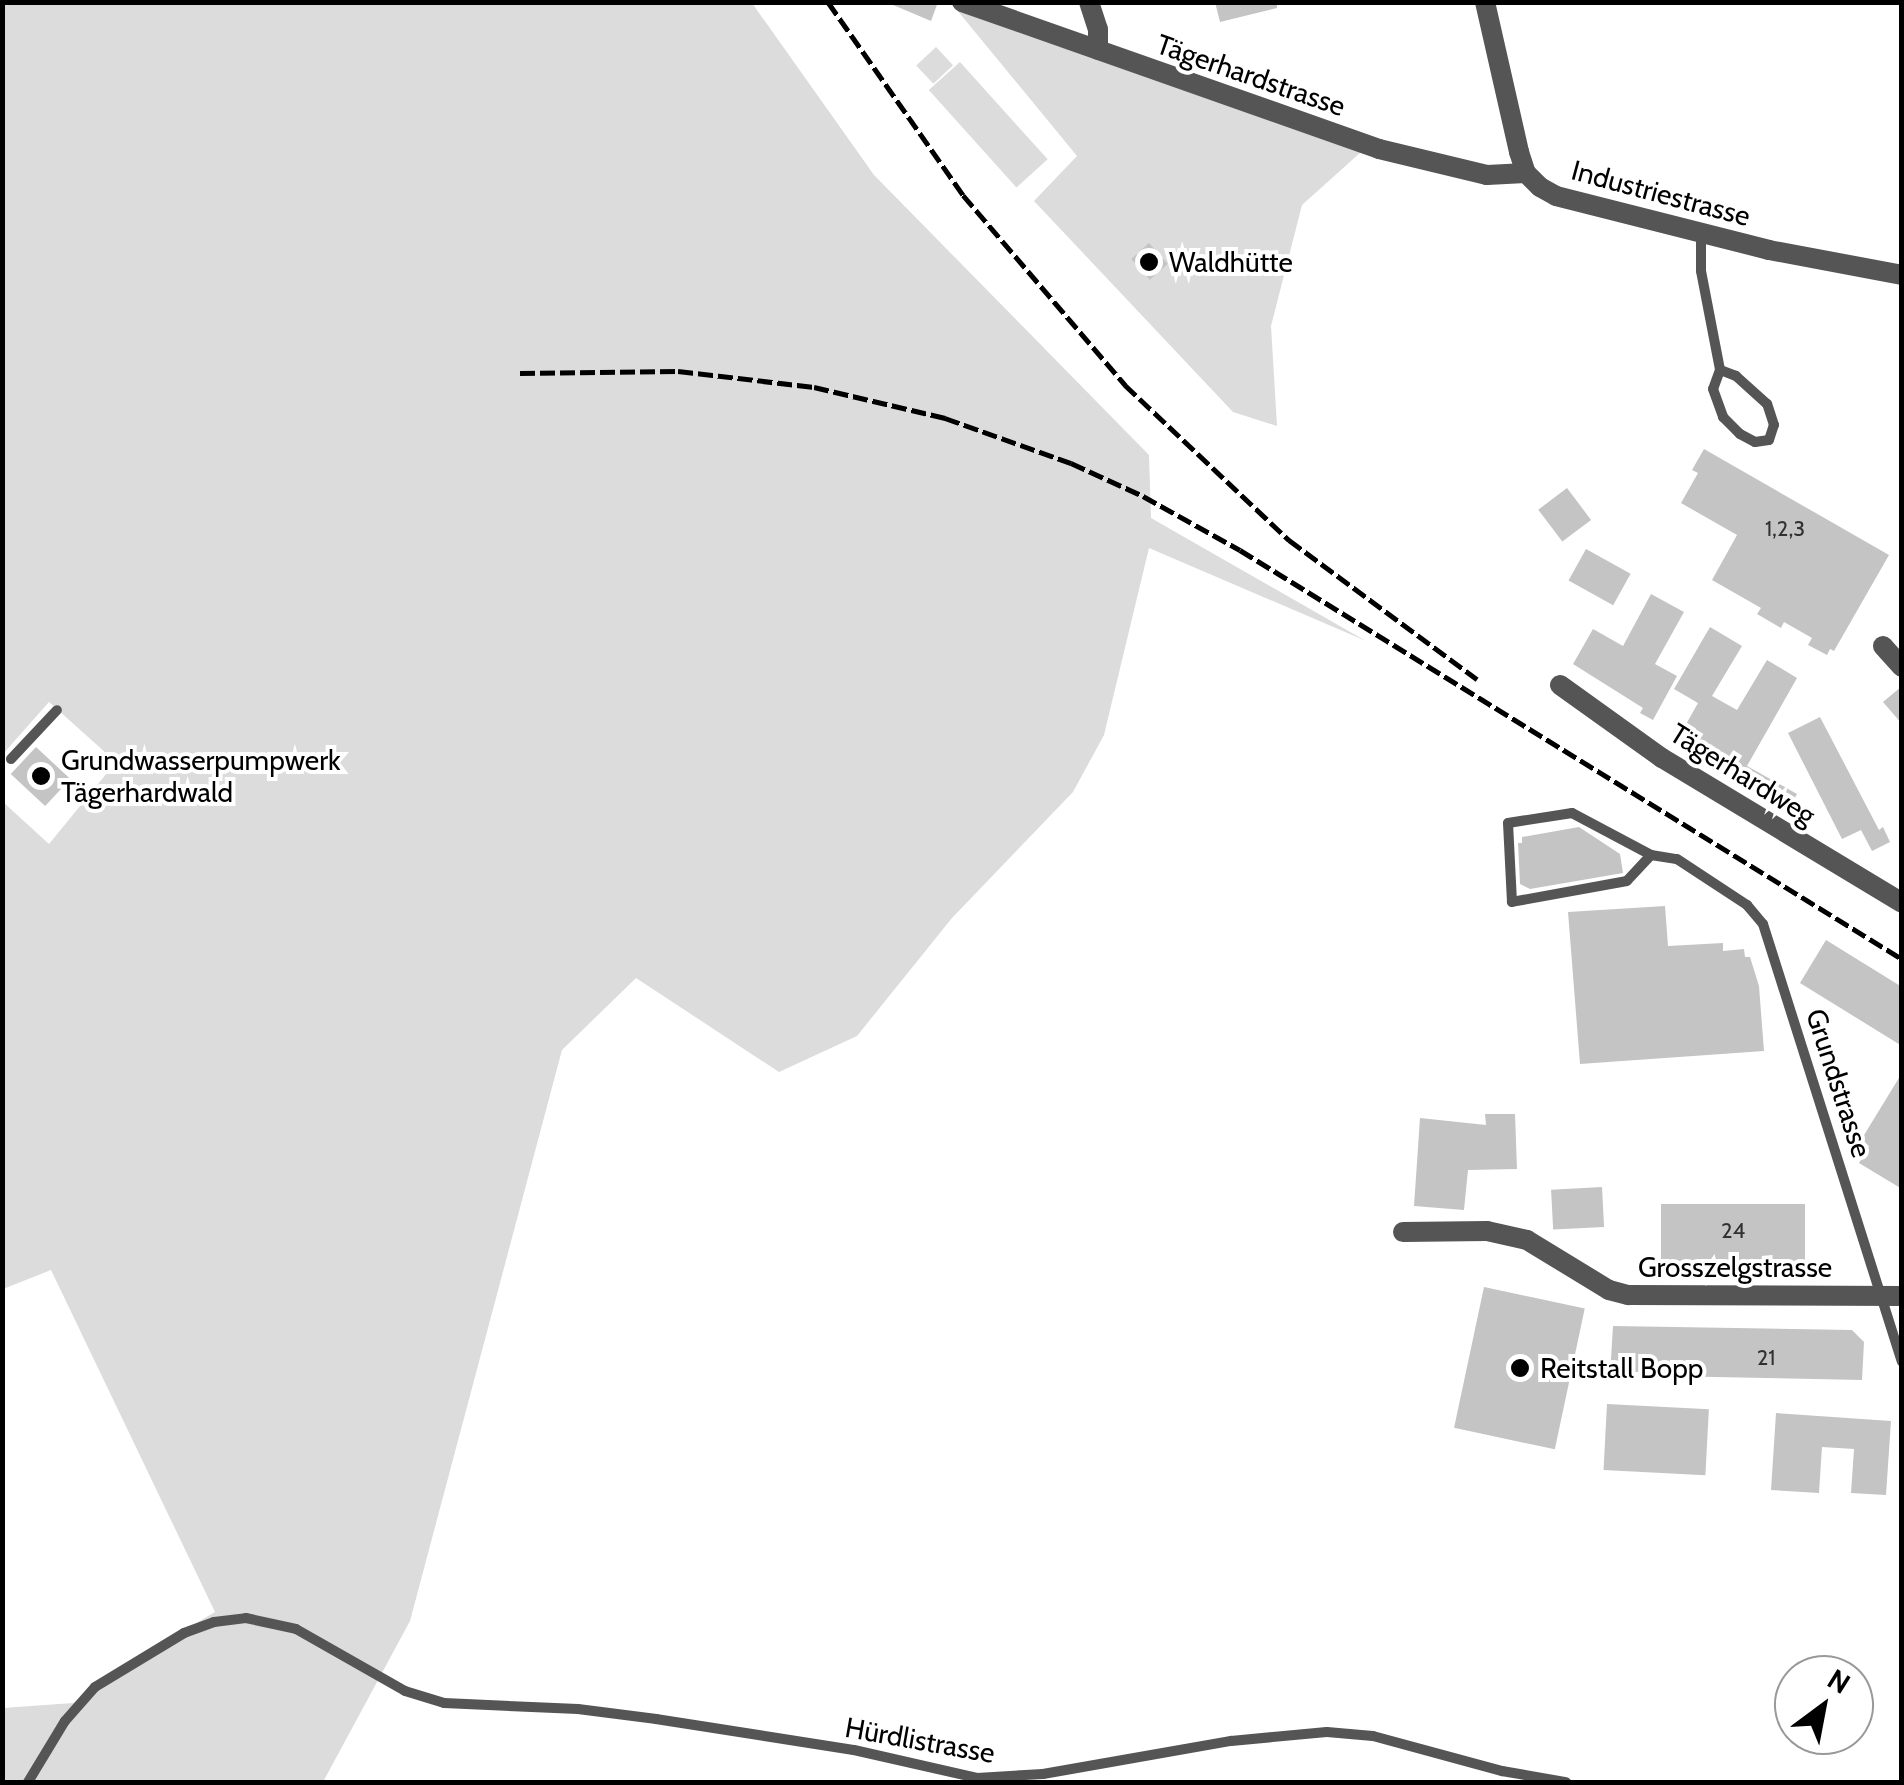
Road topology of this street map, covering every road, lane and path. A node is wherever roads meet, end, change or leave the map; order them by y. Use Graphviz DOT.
graph roads {
  1 [pos="962,2"];
  2 [pos="1089,2"];
  3 [pos="1485,2"];
  4 [pos="1098,50"];
  5 [pos="1526,174"];
  6 [pos="1701,233"];
  7 [pos="1902,275"];
  8 [pos="1720,370"];
  9 [pos="1883,646"];
  10 [pos="1902,668"];
  11 [pos="1560,685"];
  12 [pos="58,710"];
  13 [pos="11,760"];
  14 [pos="1651,856"];
  15 [pos="1902,903"];
  16 [pos="1402,1232"];
  17 [pos="1892,1296"];
  18 [pos="1902,1361"];
  19 [pos="28,1782"];
  20 [pos="1566,1782"];
  1 -- 4 [label="street, Tägerhardstrasse"];
  2 -- 4 [label="street"];
  3 -- 5 [label="street"];
  4 -- 5 [label="street, Tägerhardstrasse"];
  5 -- 6 [label="street, Industriestrasse"];
  6 -- 7 [label="street, Industriestrasse"];
  6 -- 8 [label="lane"];
  8 -- 8 [label="lane"];
  9 -- 10 [label="street"];
  11 -- 15 [label="street, Tägerhardweg"];
  12 -- 13 [label="lane"];
  14 -- 14 [label="lane"];
  14 -- 17 [label="lane, Grundstrasse"];
  16 -- 17 [label="street, Grosszelgstrasse"];
  17 -- 18 [label="lane, Grundstrasse"];
  19 -- 20 [label="lane, Hürdlistrasse"];
}
